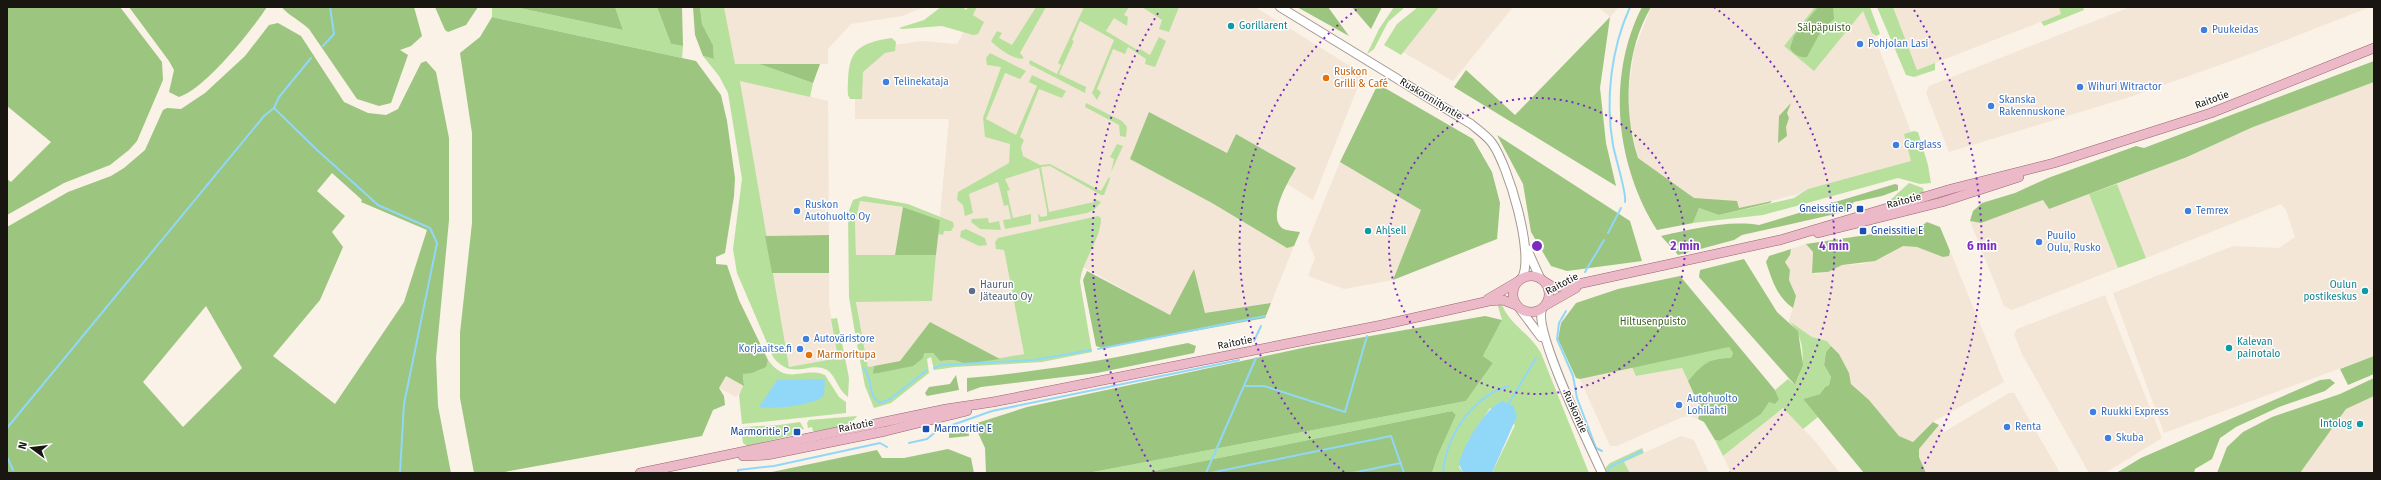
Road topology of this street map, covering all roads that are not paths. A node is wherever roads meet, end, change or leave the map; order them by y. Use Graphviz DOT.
graph roads {
  1 [pos="1280,7"];
  2 [pos="2374,48"];
  3 [pos="1522,238"];
  4 [pos="1519,280"];
  5 [pos="1542,280"];
  6 [pos="1588,282"];
  7 [pos="1480,303"];
  8 [pos="1518,307"];
  9 [pos="1544,307"];
  10 [pos="1550,350"];
  11 [pos="640,473"];
  12 [pos="1602,473"];
  1 -- 3 [label="street, Ruskonniityntie"];
  2 -- 6 [label="main road, Raitotie"];
  3 -- 4 [label="street, Ruskonniityntie"];
  3 -- 5 [label="street, Ruskonniityntie"];
  4 -- 5 [label="main road"];
  4 -- 7 [label="main road, Raitotie"];
  4 -- 8 [label="main road"];
  5 -- 6 [label="main road, Raitotie"];
  5 -- 9 [label="main road"];
  6 -- 9 [label="main road, Raitotie"];
  7 -- 8 [label="main road, Raitotie"];
  7 -- 11 [label="main road, Raitotie"];
  8 -- 9 [label="main road"];
  8 -- 10 [label="street, Ruskontie"];
  9 -- 10 [label="street, Ruskontie"];
  10 -- 12 [label="street, Ruskontie"];
}
